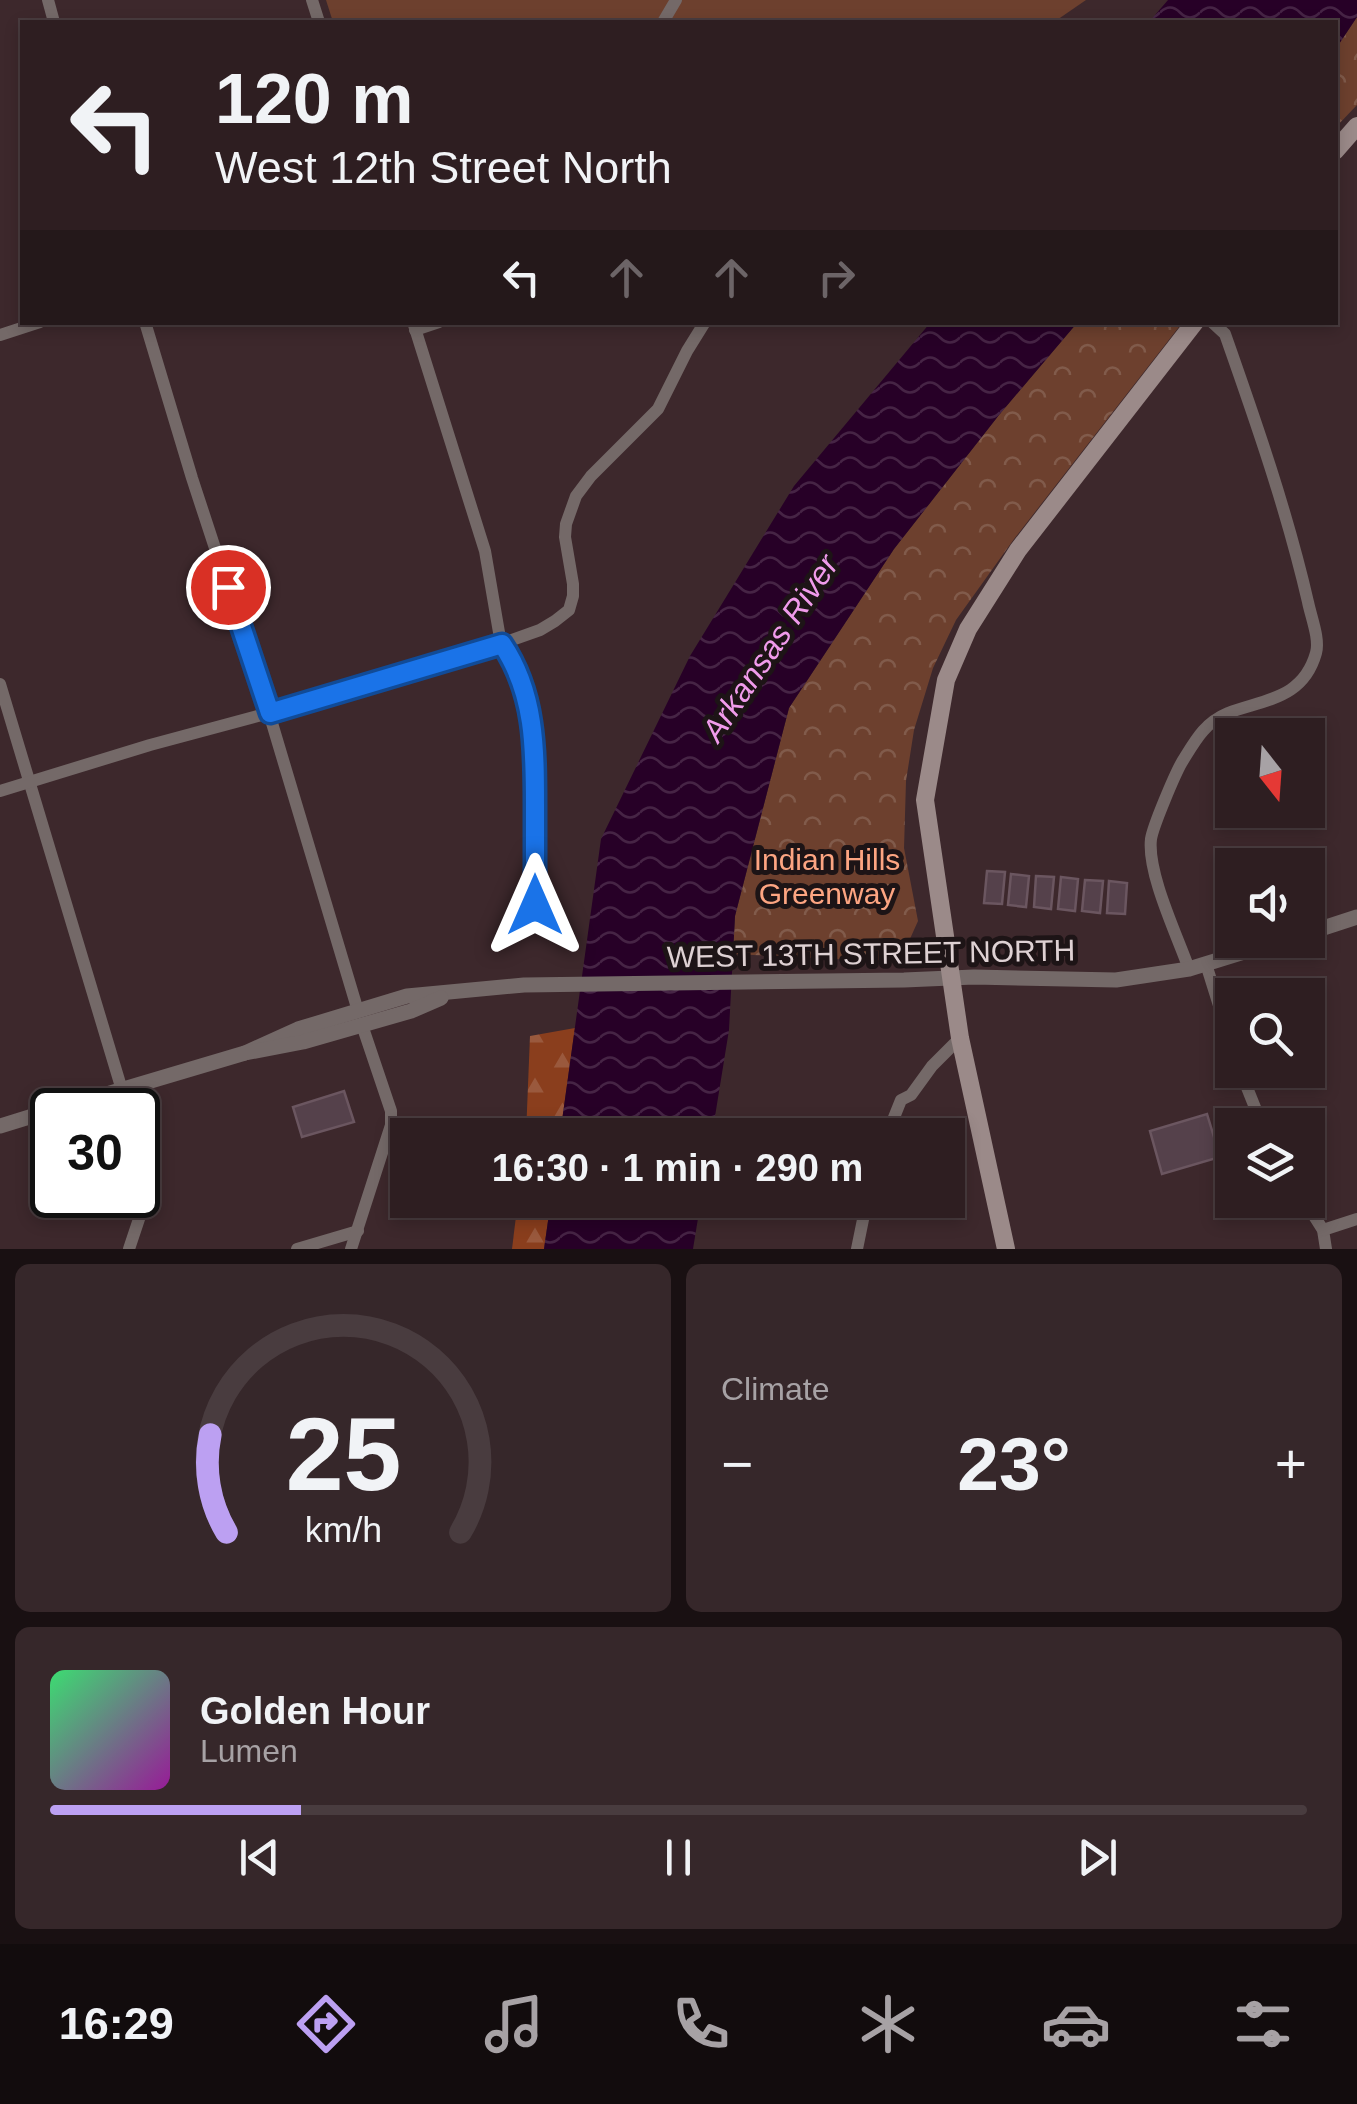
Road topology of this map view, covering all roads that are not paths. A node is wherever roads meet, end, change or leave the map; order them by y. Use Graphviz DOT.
graph roads {
  1 [pos="1357,126"];
  2 [pos="1338,148"];
  3 [pos="31,325"];
  4 [pos="146,325"];
  5 [pos="703,325"];
  6 [pos="1193,325"];
  7 [pos="1216,325"];
  8 [pos="414,326"];
  9 [pos="0,335"];
  10 [pos="502,644"];
  11 [pos="0,684"];
  12 [pos="270,713"];
  13 [pos="29,782"];
  14 [pos="0,790"];
  15 [pos="535,905"];
  16 [pos="1357,918"];
  17 [pos="1325,927"];
  18 [pos="1226,958"];
  19 [pos="1206,964"];
  20 [pos="1188,969"];
  21 [pos="951,977"];
  22 [pos="1215,993"];
  23 [pos="360,1018"];
  24 [pos="960,1038"];
  25 [pos="120,1088"];
  26 [pos="128,1088"];
  27 [pos="30,1117"];
  28 [pos="894,1118"];
  29 [pos="0,1126"];
  30 [pos="139,1218"];
  31 [pos="863,1218"];
  32 [pos="1315,1218"];
  33 [pos="1357,1219"];
  34 [pos="1322,1230"];
  35 [pos="358,1231"];
  36 [pos="129,1249"];
  37 [pos="297,1249"];
  38 [pos="351,1249"];
  39 [pos="857,1249"];
  40 [pos="1006,1249"];
  41 [pos="1326,1249"];
  1 -- 2 [label="main road"];
  3 -- 9 [label="street"];
  4 -- 12 [label="street"];
  5 -- 10 [label="street"];
  6 -- 21 [label="main road"];
  7 -- 20 [label="street"];
  8 -- 10 [label="street"];
  10 -- 12 [label="street"];
  10 -- 15 [label="street"];
  11 -- 13 [label="street"];
  12 -- 13 [label="street"];
  12 -- 23 [label="street"];
  13 -- 14 [label="street"];
  13 -- 25 [label="street"];
  16 -- 17 [label="street"];
  18 -- 19 [label="street, WEST 13TH STREET NORTH"];
  19 -- 20 [label="street, WEST 13TH STREET NORTH"];
  19 -- 22 [label="street"];
  20 -- 21 [label="street, WEST 13TH STREET NORTH"];
  21 -- 23 [label="street, WEST 13TH STREET NORTH"];
  21 -- 24 [label="main road"];
  23 -- 26 [label="street, WEST 13TH STREET NORTH"];
  23 -- 35 [label="street"];
  24 -- 28 [label="street"];
  24 -- 40 [label="main road"];
  27 -- 29 [label="street, WEST 13TH STREET NORTH"];
  30 -- 36 [label="street"];
  31 -- 39 [label="street"];
  32 -- 34 [label="street"];
  33 -- 34 [label="street"];
  34 -- 41 [label="street"];
  35 -- 37 [label="street"];
  35 -- 38 [label="street"];
}
